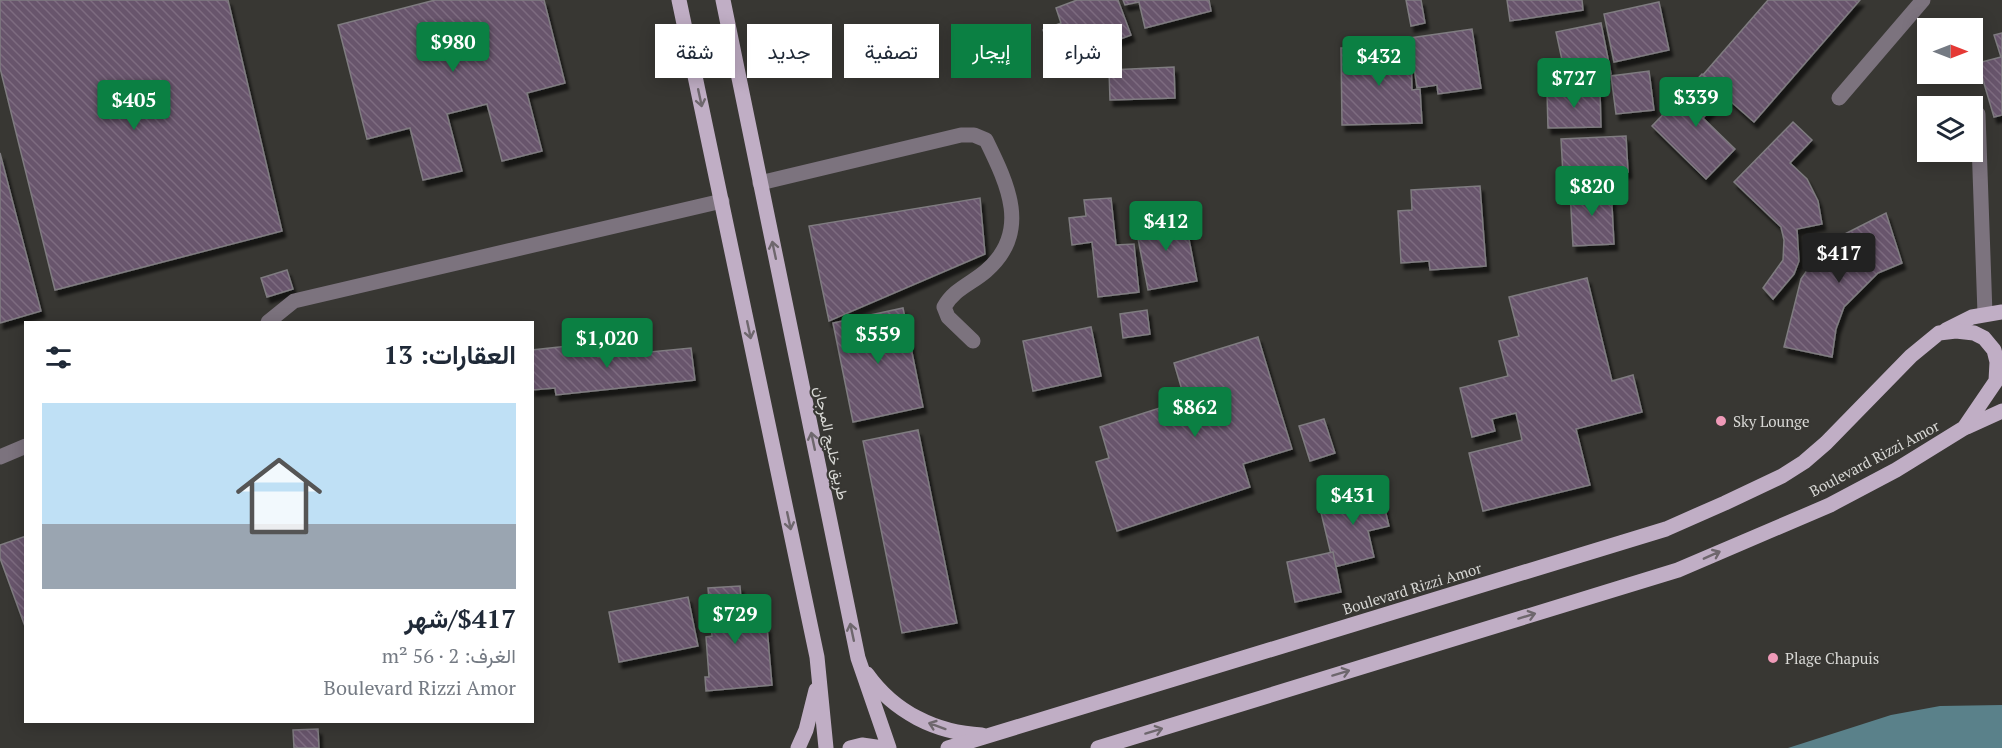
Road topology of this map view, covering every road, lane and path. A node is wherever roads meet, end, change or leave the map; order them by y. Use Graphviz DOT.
graph roads {
  1 [pos="679,0"];
  2 [pos="723,0"];
  3 [pos="1923,0"];
  4 [pos="1839,98"];
  5 [pos="1980,162"];
  6 [pos="760,183"];
  7 [pos="722,201"];
  8 [pos="2002,312"];
  9 [pos="1985,314"];
  10 [pos="269,321"];
  11 [pos="1939,333"];
  12 [pos="973,341"];
  13 [pos="2002,411"];
  14 [pos="1964,428"];
  15 [pos="24,447"];
  16 [pos="0,457"];
  17 [pos="818,657"];
  18 [pos="858,658"];
  19 [pos="994,735"];
  20 [pos="798,748"];
  21 [pos="826,748"];
  22 [pos="850,748"];
  23 [pos="883,748"];
  24 [pos="890,748"];
  25 [pos="948,748"];
  26 [pos="1098,748"];
  1 -- 7 [label="main road, one-way"];
  2 -- 6 [label="main road, طريق خليج المرجان"];
  3 -- 4 [label="street"];
  5 -- 9 [label="street"];
  6 -- 12 [label="street"];
  18 -- 6 [label="main road, طريق خليج المرجان, one-way"];
  7 -- 10 [label="street"];
  7 -- 17 [label="main road, one-way"];
  8 -- 9 [label="main road"];
  9 -- 11 [label="main road"];
  11 -- 14 [label="main road, Boulevard Rizzi Amor"];
  11 -- 19 [label="main road, Boulevard Rizzi Amor"];
  13 -- 14 [label="main road"];
  26 -- 14 [label="main road, Boulevard Rizzi Amor, one-way"];
  15 -- 16 [label="street"];
  17 -- 20 [label="main road"];
  17 -- 21 [label="main road"];
  19 -- 18 [label="main road, one-way"];
  18 -- 24 [label="main road, طريق خليج المرجان"];
  19 -- 25 [label="main road, Boulevard Rizzi Amor"];
  22 -- 23 [label="main road"];
}
